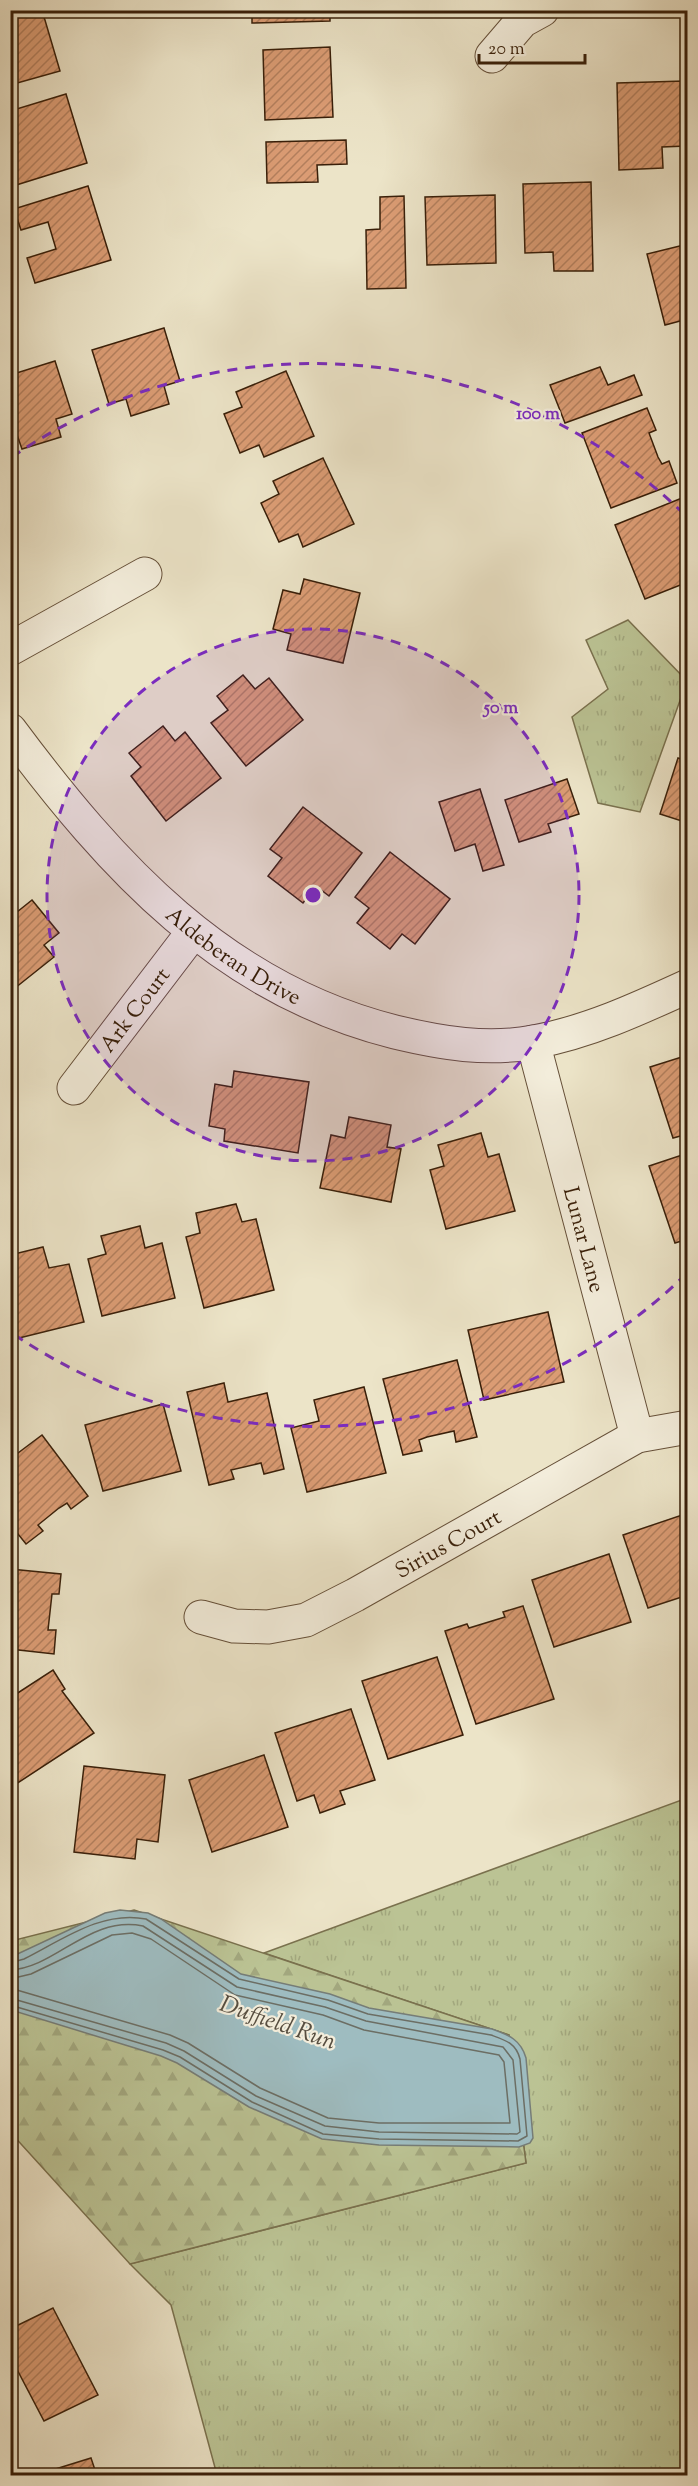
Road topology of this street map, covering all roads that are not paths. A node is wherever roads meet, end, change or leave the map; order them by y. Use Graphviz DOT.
graph roads {
  1 [pos="542,10"];
  2 [pos="492,56"];
  3 [pos="145,574"];
  4 [pos="10,649"];
  5 [pos="10,730"];
  6 [pos="193,932"];
  7 [pos="687,986"];
  8 [pos="533,1042"];
  9 [pos="74,1088"];
  10 [pos="687,1427"];
  11 [pos="636,1436"];
  12 [pos="201,1617"];
  1 -- 2 [label="street"];
  3 -- 4 [label="street"];
  5 -- 6 [label="street, Aldeberan Drive"];
  6 -- 8 [label="street, Aldeberan Drive"];
  6 -- 9 [label="street, Ark Court"];
  7 -- 8 [label="street, Aldeberan Drive"];
  8 -- 11 [label="street, Lunar Lane"];
  10 -- 11 [label="street, Sirius Court"];
  11 -- 12 [label="street, Sirius Court"];
}
